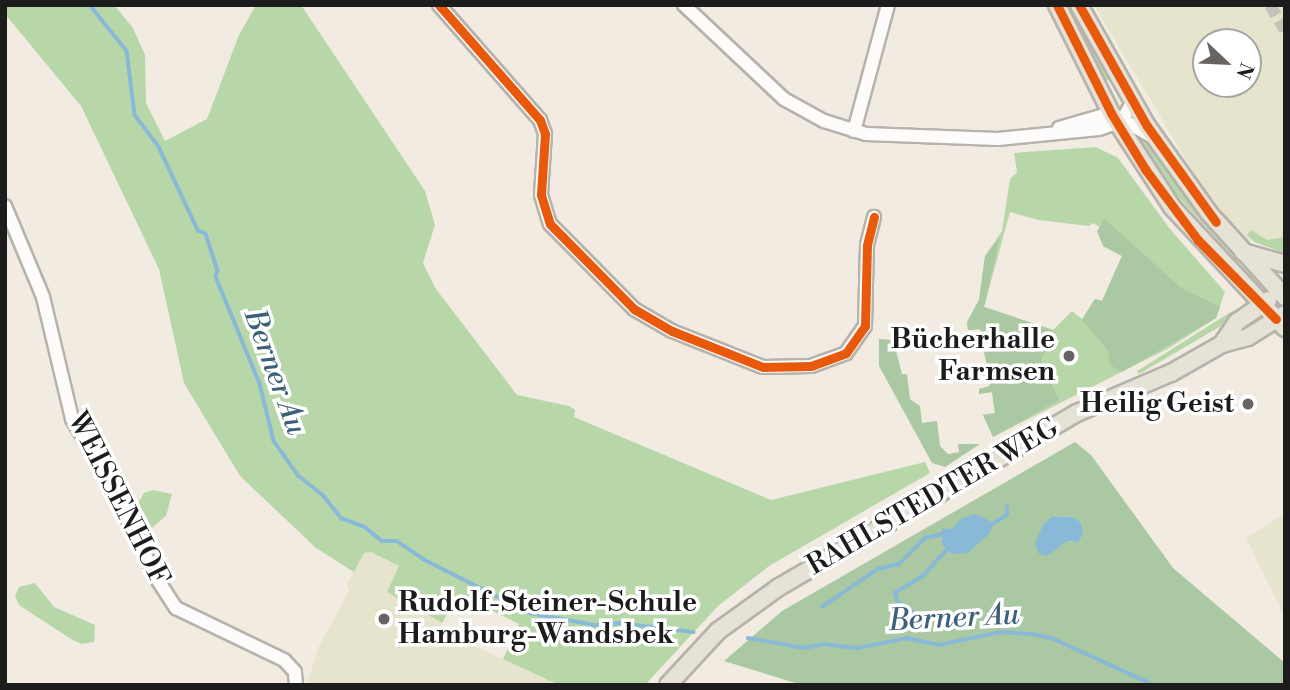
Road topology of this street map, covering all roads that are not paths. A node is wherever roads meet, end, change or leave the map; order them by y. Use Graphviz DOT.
graph roads {
  1 [pos="439,5"];
  2 [pos="684,5"];
  3 [pos="888,5"];
  4 [pos="1057,5"];
  5 [pos="1079,5"];
  6 [pos="1132,102"];
  7 [pos="1118,118"];
  8 [pos="854,131"];
  9 [pos="1162,145"];
  10 [pos="5,206"];
  11 [pos="874,217"];
  12 [pos="1241,251"];
  13 [pos="1285,264"];
  14 [pos="1283,293"];
  15 [pos="1261,305"];
  16 [pos="1282,320"];
  17 [pos="1222,344"];
  18 [pos="296,685"];
  19 [pos="668,685"];
  1 -- 11 [label="street"];
  2 -- 8 [label="street"];
  3 -- 8 [label="street"];
  4 -- 7 [label="main road"];
  5 -- 6 [label="main road"];
  6 -- 7 [label="street"];
  6 -- 9 [label="main road"];
  7 -- 8 [label="street"];
  7 -- 9 [label="street"];
  7 -- 15 [label="main road"];
  9 -- 12 [label="main road"];
  10 -- 18 [label="street, WEISSENHOF"];
  12 -- 13 [label="main road"];
  12 -- 14 [label="main road"];
  14 -- 15 [label="main road, RAHLSTEDTER WEG"];
  15 -- 16 [label="main road"];
  15 -- 17 [label="main road, RAHLSTEDTER WEG"];
  16 -- 17 [label="main road, RAHLSTEDTER WEG"];
  17 -- 19 [label="main road, RAHLSTEDTER WEG"];
}
